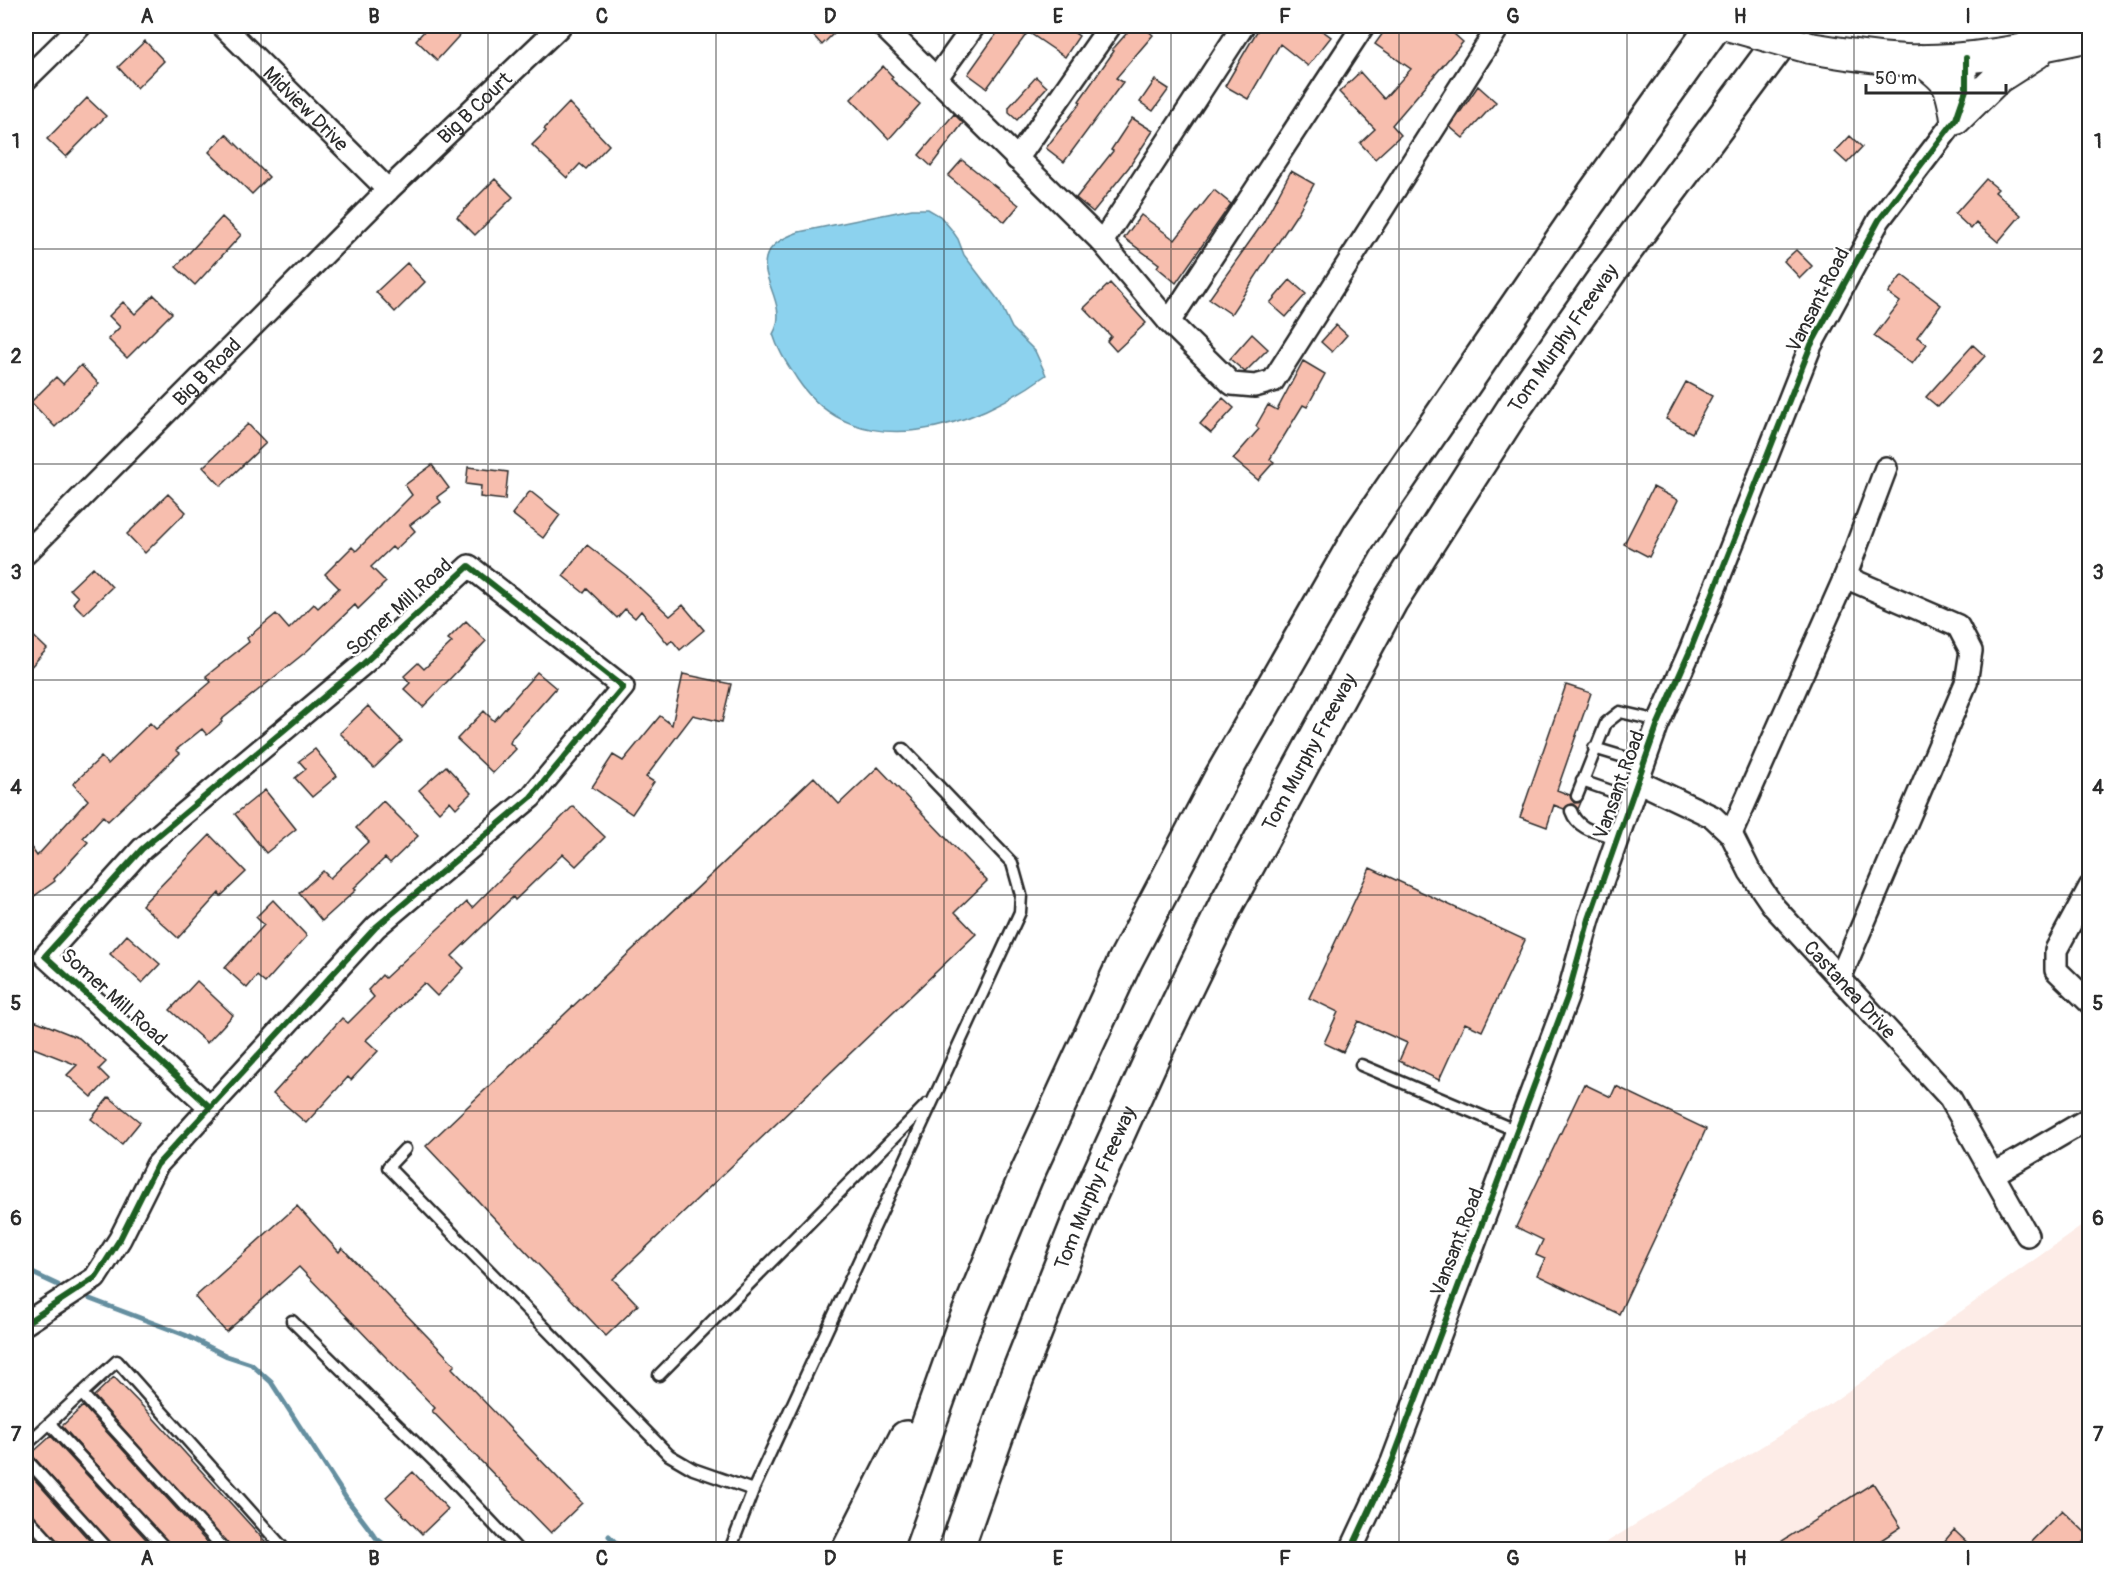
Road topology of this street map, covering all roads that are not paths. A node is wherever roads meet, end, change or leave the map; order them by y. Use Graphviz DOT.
graph roads {
  1 [pos="80,26"];
  2 [pos="223,26"];
  3 [pos="560,26"];
  4 [pos="884,26"];
  5 [pos="974,26"];
  6 [pos="1110,26"];
  7 [pos="1243,26"];
  8 [pos="1363,26"];
  9 [pos="1499,26"];
  10 [pos="1714,26"];
  11 [pos="1731,26"];
  12 [pos="1792,26"];
  13 [pos="2090,36"];
  14 [pos="2032,41"];
  15 [pos="1966,58"];
  16 [pos="1920,60"];
  17 [pos="936,79"];
  18 [pos="26,80"];
  19 [pos="1956,118"];
  20 [pos="1017,159"];
  21 [pos="388,190"];
  22 [pos="1102,242"];
  23 [pos="1169,322"];
  24 [pos="1886,468"];
  25 [pos="26,553"];
  26 [pos="1845,577"];
  27 [pos="1659,721"];
  28 [pos="1594,748"];
  29 [pos="903,749"];
  30 [pos="1582,781"];
  31 [pos="1637,781"];
  32 [pos="1577,796"];
  33 [pos="1573,817"];
  34 [pos="1731,834"];
  35 [pos="1617,838"];
  36 [pos="2090,887"];
  37 [pos="1840,978"];
  38 [pos="2090,1003"];
  39 [pos="1361,1065"];
  40 [pos="932,1099"];
  41 [pos="210,1107"];
  42 [pos="2090,1118"];
  43 [pos="1517,1131"];
  44 [pos="405,1149"];
  45 [pos="1994,1174"];
  46 [pos="2027,1235"];
  47 [pos="292,1321"];
  48 [pos="26,1323"];
  49 [pos="963,1328"];
  50 [pos="659,1375"];
  51 [pos="1017,1377"];
  52 [pos="82,1394"];
  53 [pos="50,1424"];
  54 [pos="26,1446"];
  55 [pos="26,1459"];
  56 [pos="753,1490"];
  57 [pos="26,1516"];
  58 [pos="57,1550"];
  59 [pos="109,1550"];
  60 [pos="167,1550"];
  61 [pos="225,1550"];
  62 [pos="285,1550"];
  63 [pos="518,1550"];
  64 [pos="730,1550"];
  65 [pos="849,1550"];
  66 [pos="884,1550"];
  67 [pos="956,1550"];
  68 [pos="972,1550"];
  69 [pos="1351,1550"];
  1 -- 18 [label="street"];
  2 -- 21 [label="street, Midview Drive"];
  3 -- 21 [label="street, Big B Court"];
  4 -- 17 [label="street"];
  5 -- 17 [label="street"];
  6 -- 20 [label="street"];
  7 -- 22 [label="street"];
  8 -- 23 [label="street"];
  9 -- 23 [label="street"];
  10 -- 49 [label="highway"];
  11 -- 16 [label="street, bridge"];
  12 -- 51 [label="highway, Tom Murphy Freeway"];
  13 -- 14 [label="street"];
  14 -- 15 [label="street"];
  14 -- 19 [label="street"];
  15 -- 16 [label="street"];
  15 -- 19 [label="street, Vansant Road"];
  16 -- 19 [label="street"];
  17 -- 20 [label="street"];
  19 -- 27 [label="street, Vansant Road"];
  20 -- 22 [label="street"];
  21 -- 25 [label="street, Big B Road"];
  22 -- 23 [label="street"];
  24 -- 26 [label="street"];
  26 -- 34 [label="street"];
  26 -- 37 [label="street"];
  27 -- 28 [label="lane"];
  27 -- 31 [label="street, Vansant Road"];
  28 -- 30 [label="lane"];
  28 -- 31 [label="lane"];
  29 -- 40 [label="lane"];
  30 -- 31 [label="lane"];
  30 -- 32 [label="lane"];
  31 -- 34 [label="street, Castanea Drive"];
  31 -- 35 [label="street, Vansant Road"];
  33 -- 35 [label="lane"];
  34 -- 37 [label="street, Castanea Drive"];
  35 -- 43 [label="street, Vansant Road"];
  36 -- 38 [label="street"];
  37 -- 45 [label="street, Castanea Drive"];
  39 -- 43 [label="lane"];
  40 -- 50 [label="lane"];
  40 -- 56 [label="lane"];
  41 -- 41 [label="street, Somer Mill Road"];
  41 -- 48 [label="street, Somer Mill Road"];
  42 -- 45 [label="street"];
  43 -- 69 [label="street, Vansant Road"];
  44 -- 56 [label="lane"];
  45 -- 46 [label="street, Castanea Drive"];
  47 -- 63 [label="lane"];
  49 -- 65 [label="highway"];
  49 -- 66 [label="highway"];
  51 -- 67 [label="highway, Tom Murphy Freeway"];
  51 -- 68 [label="highway"];
  52 -- 53 [label="lane"];
  52 -- 61 [label="lane"];
  52 -- 62 [label="lane"];
  53 -- 54 [label="lane"];
  53 -- 60 [label="lane"];
  55 -- 59 [label="lane"];
  56 -- 64 [label="lane"];
  57 -- 58 [label="lane"];
}
